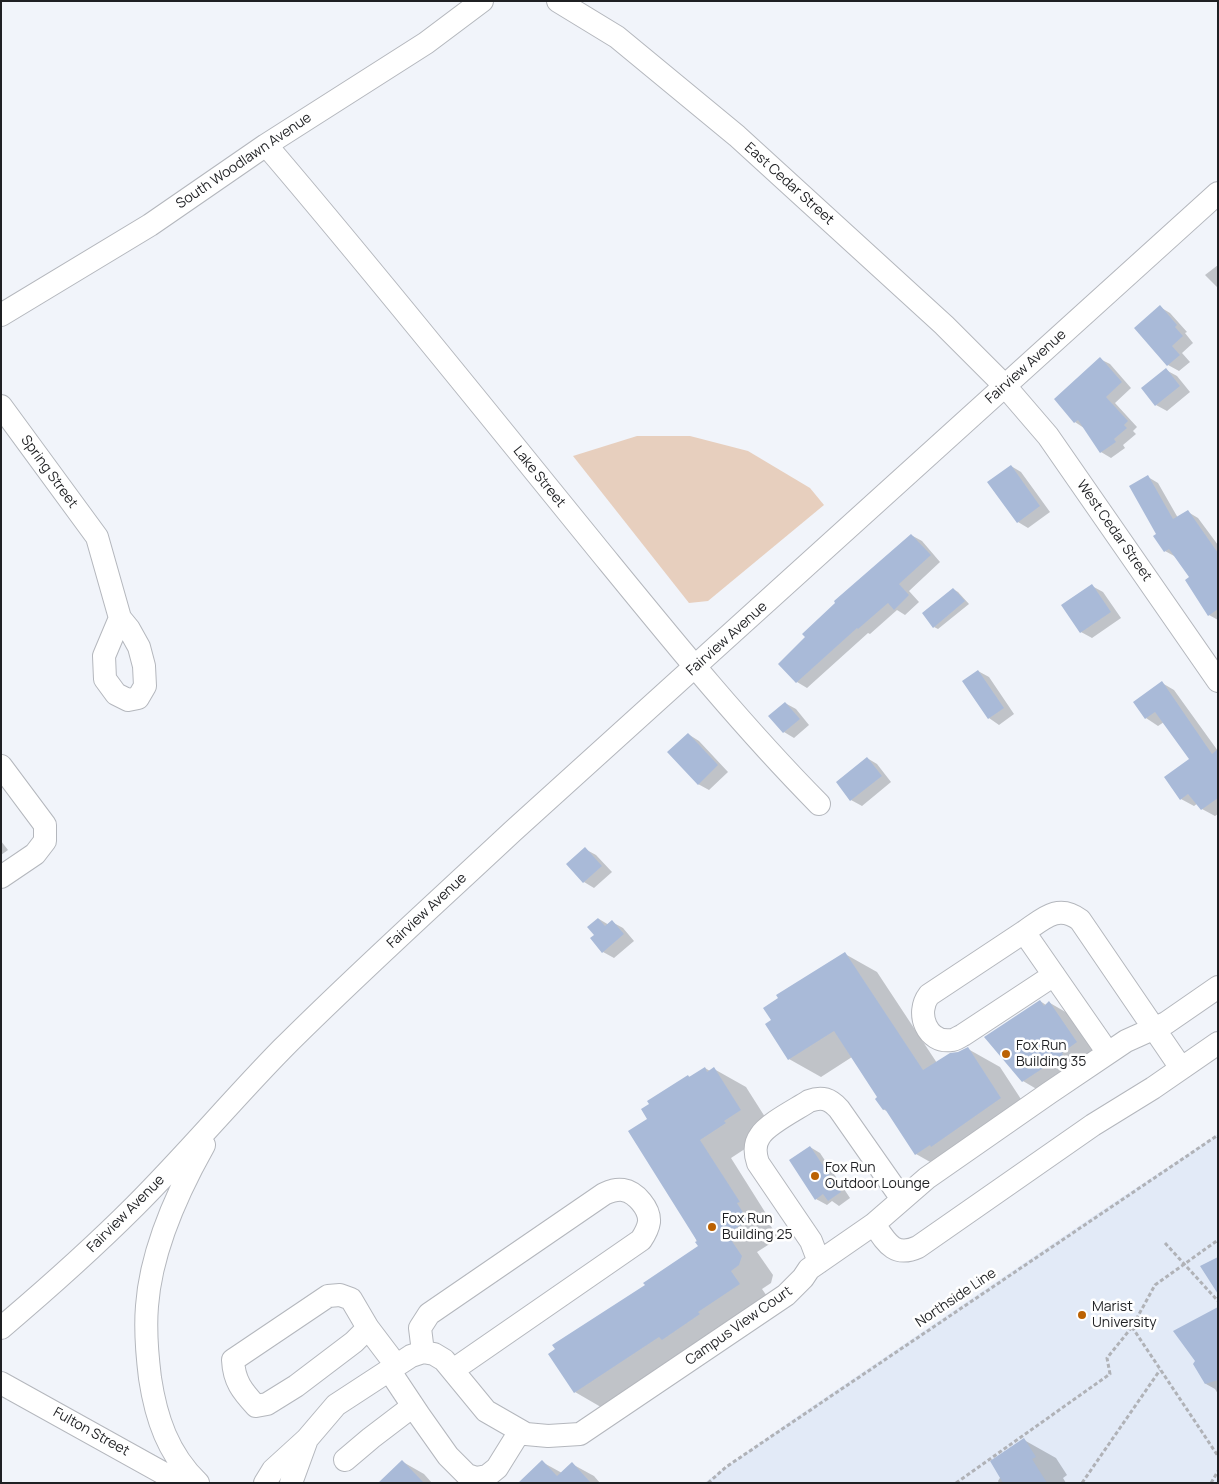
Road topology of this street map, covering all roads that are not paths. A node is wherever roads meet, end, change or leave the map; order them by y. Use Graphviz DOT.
graph roads {
  1 [pos="482,1"];
  2 [pos="558,1"];
  3 [pos="266,145"];
  4 [pos="1218,193"];
  5 [pos="1,315"];
  6 [pos="1005,386"];
  7 [pos="1,406"];
  8 [pos="120,618"];
  9 [pos="695,668"];
  10 [pos="1218,681"];
  11 [pos="1,766"];
  12 [pos="819,804"];
  13 [pos="1,877"];
  14 [pos="1024,932"];
  15 [pos="1054,975"];
  16 [pos="1218,988"];
  17 [pos="1154,1028"];
  18 [pos="1218,1043"];
  19 [pos="1108,1053"];
  20 [pos="1181,1068"];
  21 [pos="241,1091"];
  22 [pos="902,1199"];
  23 [pos="874,1224"];
  24 [pos="819,1262"];
  25 [pos="1,1328"];
  26 [pos="368,1328"];
  27 [pos="422,1352"];
  28 [pos="393,1367"];
  29 [pos="453,1370"];
  30 [pos="1,1382"];
  31 [pos="413,1406"];
  32 [pos="520,1430"];
  33 [pos="307,1438"];
  34 [pos="345,1460"];
  35 [pos="181,1483"];
  36 [pos="198,1483"];
  37 [pos="266,1483"];
  38 [pos="291,1483"];
  1 -- 3 [label="street, South Woodlawn Avenue"];
  2 -- 6 [label="street, East Cedar Street"];
  3 -- 5 [label="street, South Woodlawn Avenue"];
  3 -- 9 [label="street, Lake Street"];
  4 -- 6 [label="street, Fairview Avenue"];
  6 -- 9 [label="street, Fairview Avenue"];
  6 -- 10 [label="street, West Cedar Street"];
  7 -- 8 [label="street, Spring Street"];
  9 -- 12 [label="street, Lake Street"];
  9 -- 21 [label="street, Fairview Avenue"];
  11 -- 13 [label="street"];
  14 -- 15 [label="street"];
  14 -- 15 [label="street"];
  14 -- 17 [label="street"];
  15 -- 19 [label="street"];
  16 -- 17 [label="street, Campus View Court"];
  17 -- 19 [label="street, Campus View Court"];
  17 -- 20 [label="street"];
  18 -- 20 [label="street"];
  19 -- 22 [label="street, Campus View Court"];
  20 -- 23 [label="street"];
  21 -- 25 [label="street, Fairview Avenue"];
  21 -- 36 [label="street, Fairview Avenue"];
  22 -- 23 [label="street, Campus View Court"];
  22 -- 24 [label="street"];
  23 -- 24 [label="street, Campus View Court"];
  24 -- 32 [label="street, Campus View Court"];
  26 -- 26 [label="street"];
  26 -- 28 [label="street"];
  27 -- 28 [label="street"];
  27 -- 29 [label="street, Campus View Court"];
  27 -- 29 [label="street"];
  28 -- 31 [label="street"];
  28 -- 33 [label="street"];
  29 -- 32 [label="street, Campus View Court"];
  30 -- 35 [label="street, Fulton Street"];
  31 -- 32 [label="street"];
  31 -- 34 [label="street"];
  33 -- 37 [label="street"];
  33 -- 38 [label="street"];
}
